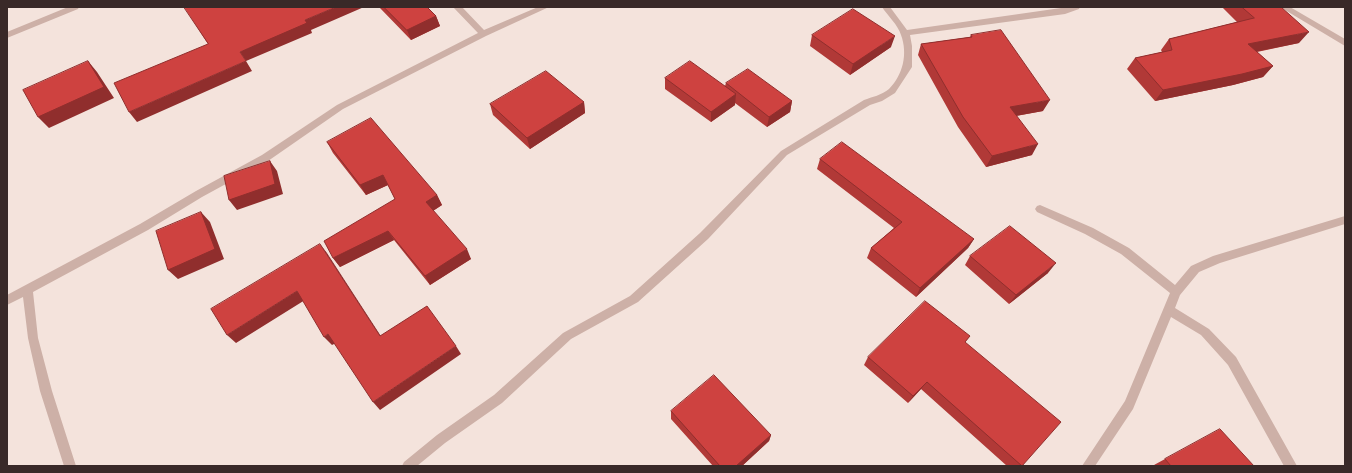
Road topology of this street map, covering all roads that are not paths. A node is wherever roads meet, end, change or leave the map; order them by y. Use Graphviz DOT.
graph roads {
  1 [pos="74,7"];
  2 [pos="457,7"];
  3 [pos="545,7"];
  4 [pos="886,7"];
  5 [pos="1076,7"];
  6 [pos="1284,7"];
  7 [pos="483,34"];
  8 [pos="905,34"];
  9 [pos="7,35"];
  10 [pos="1345,43"];
  11 [pos="1040,208"];
  12 [pos="1345,220"];
  13 [pos="28,290"];
  14 [pos="1176,292"];
  15 [pos="7,300"];
  16 [pos="1169,310"];
  17 [pos="70,466"];
  18 [pos="408,466"];
  19 [pos="1088,466"];
  20 [pos="1291,466"];
  1 -- 9 [label="street"];
  2 -- 7 [label="street"];
  3 -- 7 [label="street"];
  4 -- 8 [label="street"];
  5 -- 8 [label="street"];
  6 -- 10 [label="street"];
  7 -- 13 [label="street"];
  8 -- 18 [label="street"];
  11 -- 14 [label="street"];
  12 -- 14 [label="street"];
  13 -- 15 [label="street"];
  13 -- 17 [label="street"];
  14 -- 16 [label="street"];
  16 -- 19 [label="street"];
  16 -- 20 [label="street"];
}
